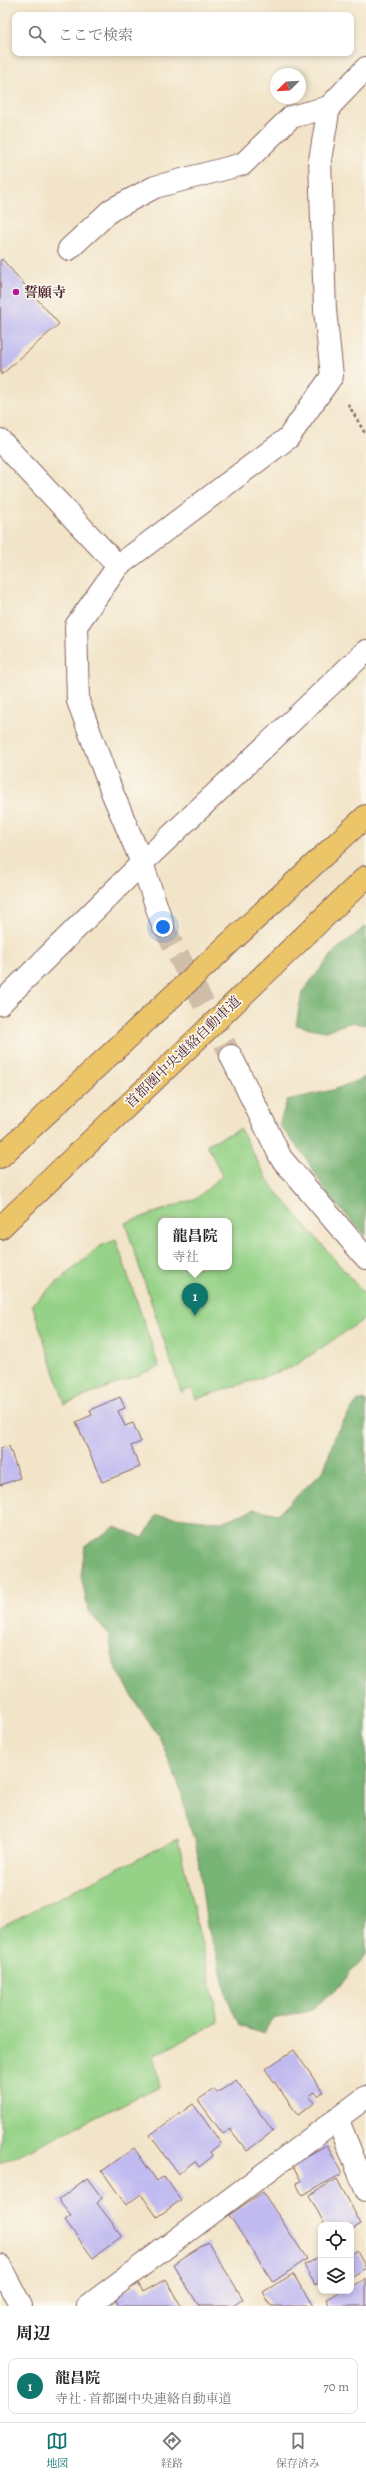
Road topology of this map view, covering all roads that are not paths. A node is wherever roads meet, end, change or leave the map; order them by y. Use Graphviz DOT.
graph roads {
  1 [pos="366,68"];
  2 [pos="329,107"];
  3 [pos="69,249"];
  4 [pos="0,440"];
  5 [pos="118,566"];
  6 [pos="366,651"];
  7 [pos="366,816"];
  8 [pos="142,863"];
  9 [pos="366,877"];
  10 [pos="163,926"];
  11 [pos="0,1004"];
  12 [pos="231,1056"];
  13 [pos="0,1157"];
  14 [pos="0,1228"];
  15 [pos="366,1258"];
  16 [pos="366,2097"];
  17 [pos="337,2118"];
  18 [pos="366,2190"];
  19 [pos="0,2266"];
  20 [pos="21,2306"];
  21 [pos="88,2306"];
  1 -- 2 [label="street"];
  2 -- 3 [label="street"];
  2 -- 5 [label="street"];
  4 -- 5 [label="street"];
  5 -- 8 [label="street"];
  6 -- 8 [label="street"];
  7 -- 13 [label="highway"];
  8 -- 10 [label="street"];
  8 -- 11 [label="street"];
  9 -- 14 [label="highway, 首都圏中央連絡自動車道"];
  12 -- 15 [label="street"];
  16 -- 17 [label="street"];
  17 -- 18 [label="street"];
  17 -- 21 [label="street"];
  19 -- 20 [label="street"];
}
